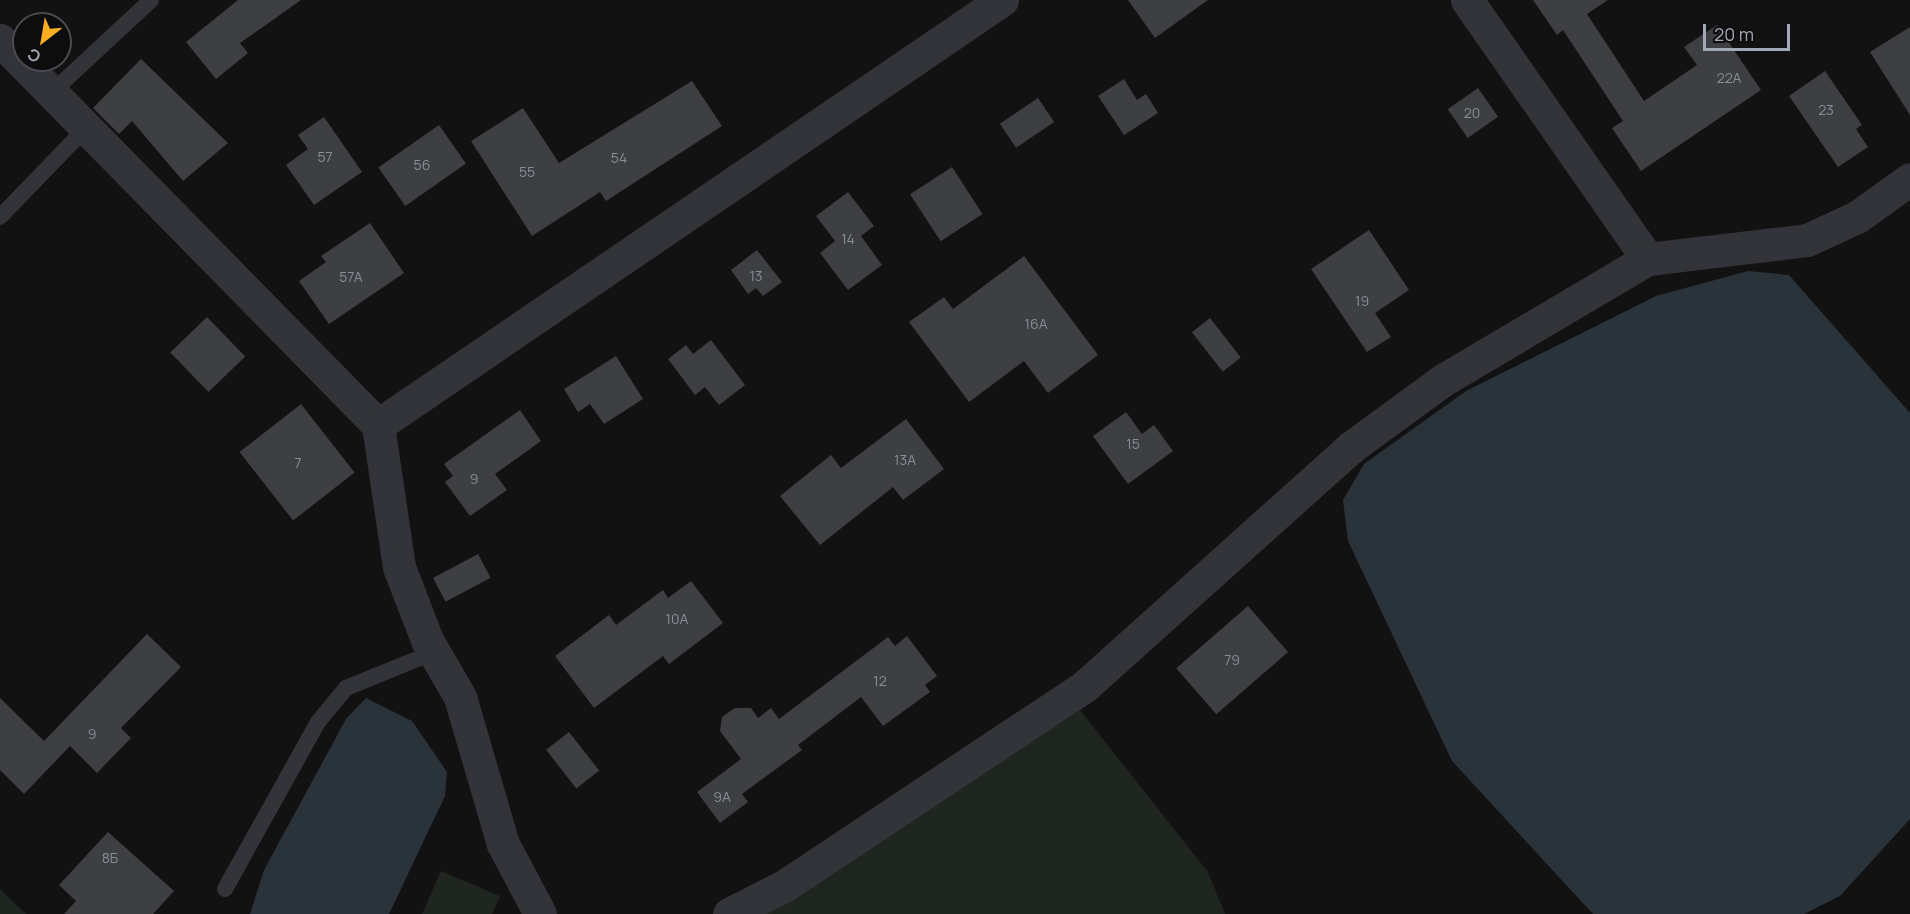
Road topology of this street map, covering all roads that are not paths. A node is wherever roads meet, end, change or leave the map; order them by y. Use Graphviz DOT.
graph roads {
  1 [pos="151,0"];
  2 [pos="1002,0"];
  3 [pos="1467,0"];
  4 [pos="0,40"];
  5 [pos="50,94"];
  6 [pos="84,130"];
  7 [pos="1910,179"];
  8 [pos="0,217"];
  9 [pos="1648,259"];
  10 [pos="378,425"];
  11 [pos="434,652"];
  12 [pos="225,889"];
  13 [pos="540,914"];
  14 [pos="729,914"];
  1 -- 5 [label="lane"];
  2 -- 10 [label="street"];
  3 -- 9 [label="street"];
  4 -- 5 [label="street"];
  5 -- 6 [label="street"];
  6 -- 8 [label="lane"];
  6 -- 10 [label="street"];
  7 -- 9 [label="street"];
  9 -- 14 [label="street"];
  10 -- 11 [label="street"];
  11 -- 12 [label="lane"];
  11 -- 13 [label="street"];
}
